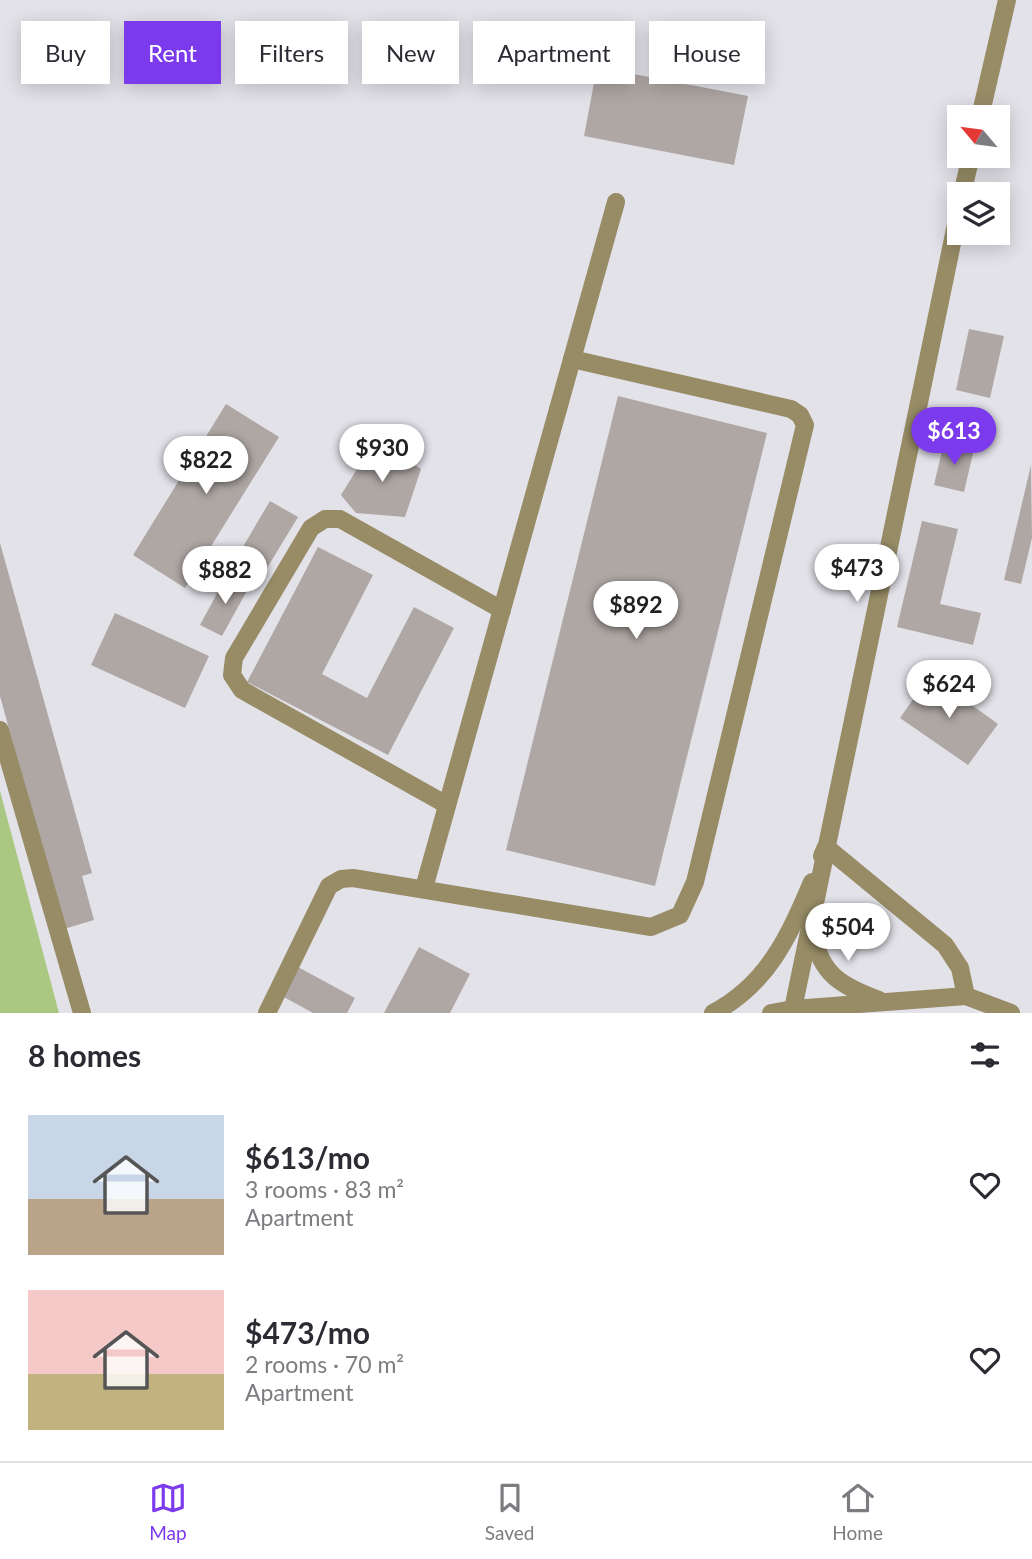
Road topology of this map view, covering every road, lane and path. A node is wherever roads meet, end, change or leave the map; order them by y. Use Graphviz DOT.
graph roads {
  1 [pos="1007,0"];
  2 [pos="983,105"];
  3 [pos="616,202"];
  4 [pos="952,245"];
  5 [pos="572,359"];
  6 [pos="502,610"];
  7 [pos="0,730"];
  8 [pos="447,805"];
  9 [pos="826,847"];
  10 [pos="424,888"];
  11 [pos="811,923"];
  12 [pos="966,996"];
  13 [pos="885,1002"];
  14 [pos="793,1009"];
  15 [pos="82,1013"];
  16 [pos="267,1013"];
  17 [pos="713,1013"];
  18 [pos="771,1013"];
  19 [pos="1011,1013"];
  1 -- 2 [label="street"];
  3 -- 5 [label="street"];
  4 -- 9 [label="street"];
  5 -- 6 [label="street"];
  5 -- 10 [label="street"];
  6 -- 8 [label="street"];
  6 -- 8 [label="street"];
  7 -- 15 [label="street"];
  8 -- 10 [label="street"];
  9 -- 11 [label="street"];
  9 -- 12 [label="street"];
  9 -- 17 [label="street"];
  10 -- 16 [label="street"];
  11 -- 13 [label="street"];
  11 -- 14 [label="street"];
  12 -- 13 [label="street"];
  12 -- 19 [label="street"];
  13 -- 14 [label="street"];
  14 -- 18 [label="street"];
}
